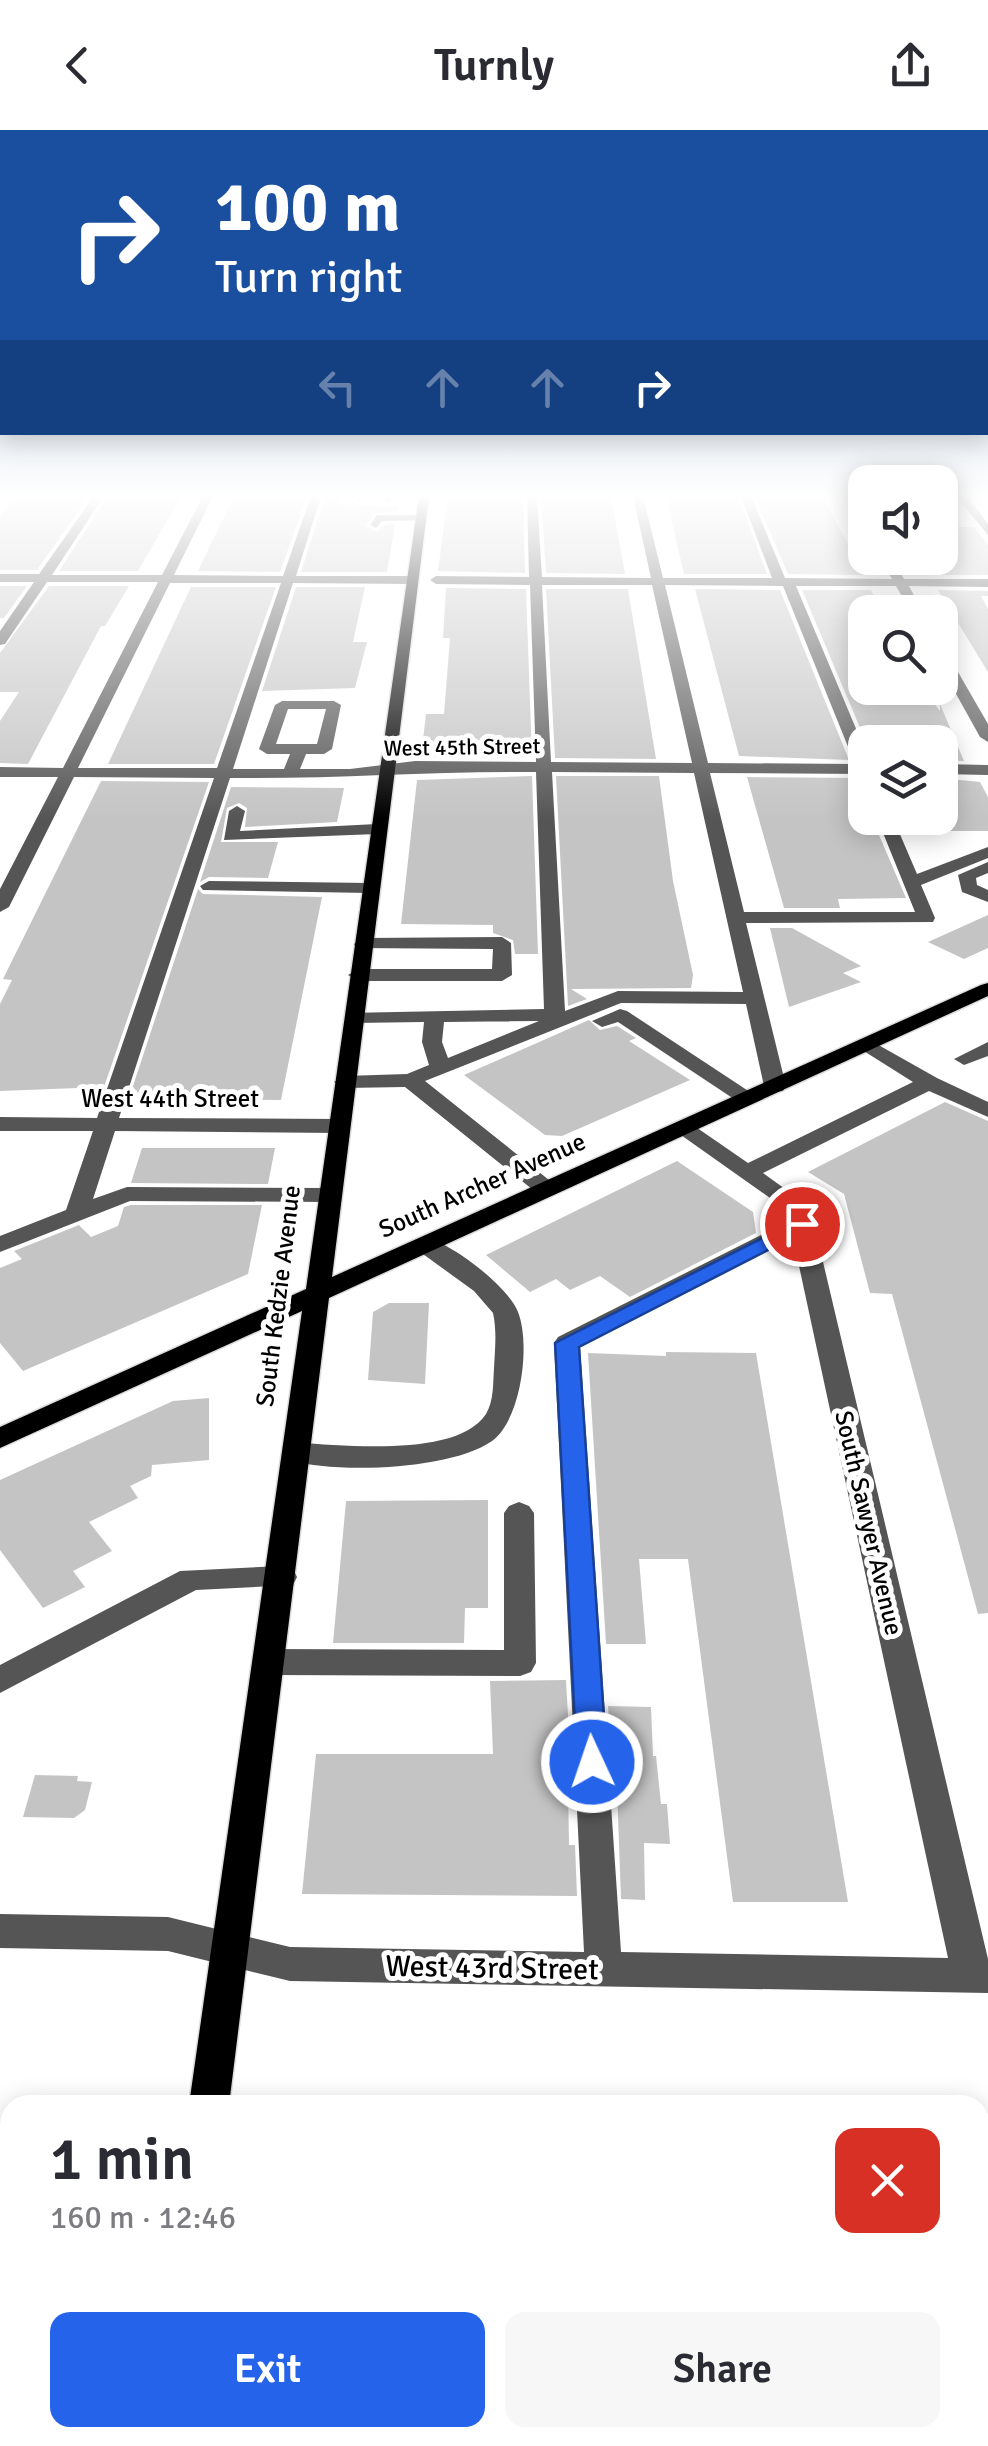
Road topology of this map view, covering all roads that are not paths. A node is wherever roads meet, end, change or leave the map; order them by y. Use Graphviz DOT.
graph roads {
  1 [pos="25,604"];
  2 [pos="153,604"];
  3 [pos="280,604"];
  4 [pos="409,604"];
  5 [pos="534,604"];
  6 [pos="662,604"];
  7 [pos="794,604"];
  8 [pos="0,641"];
  9 [pos="958,684"];
  10 [pos="848,730"];
  11 [pos="988,736"];
  12 [pos="300,749"];
  13 [pos="544,767"];
  14 [pos="700,768"];
  15 [pos="848,769"];
  16 [pos="385,770"];
  17 [pos="958,770"];
  18 [pos="988,770"];
  19 [pos="0,772"];
  20 [pos="68,773"];
  21 [pos="223,774"];
  22 [pos="290,774"];
  23 [pos="237,811"];
  24 [pos="378,829"];
  25 [pos="892,835"];
  26 [pos="988,852"];
  27 [pos="988,868"];
  28 [pos="912,882"];
  29 [pos="209,886"];
  30 [pos="370,888"];
  31 [pos="988,897"];
  32 [pos="0,906"];
  33 [pos="734,917"];
  34 [pos="362,944"];
  35 [pos="358,976"];
  36 [pos="988,989"];
  37 [pos="752,998"];
  38 [pos="436,1016"];
  39 [pos="353,1018"];
  40 [pos="554,1019"];
  41 [pos="602,1022"];
  42 [pos="866,1044"];
  43 [pos="988,1048"];
  44 [pos="964,1059"];
  45 [pos="441,1068"];
  46 [pos="410,1080"];
  47 [pos="345,1082"];
  48 [pos="929,1083"];
  49 [pos="775,1086"];
  50 [pos="748,1098"];
  51 [pos="982,1102"];
  52 [pos="0,1124"];
  53 [pos="106,1125"];
  54 [pos="339,1126"];
  55 [pos="682,1128"];
  56 [pos="747,1172"];
  57 [pos="546,1189"];
  58 [pos="330,1195"];
  59 [pos="76,1215"];
  60 [pos="802,1224"];
  61 [pos="426,1244"];
  62 [pos="0,1245"];
  63 [pos="318,1292"];
  64 [pos="0,1438"];
  65 [pos="299,1453"];
  66 [pos="519,1513"];
  67 [pos="282,1577"];
  68 [pos="270,1662"];
  69 [pos="0,1680"];
  70 [pos="0,1932"];
  71 [pos="230,1950"];
  72 [pos="604,1970"];
  73 [pos="980,1976"];
  74 [pos="210,2095"];
  1 -- 8 [label="street"];
  2 -- 20 [label="street"];
  3 -- 21 [label="street"];
  4 -- 16 [label="main road, South Kedzie Avenue"];
  5 -- 13 [label="street"];
  6 -- 14 [label="street"];
  7 -- 10 [label="street"];
  9 -- 11 [label="street"];
  12 -- 12 [label="street"];
  12 -- 22 [label="street"];
  13 -- 14 [label="street, West 45th Street"];
  13 -- 16 [label="street, West 45th Street"];
  13 -- 40 [label="street"];
  14 -- 15 [label="street, West 45th Street"];
  14 -- 33 [label="street"];
  16 -- 22 [label="street, West 45th Street"];
  16 -- 24 [label="main road, South Kedzie Avenue"];
  17 -- 18 [label="street"];
  19 -- 20 [label="street, West 45th Street"];
  20 -- 21 [label="street, West 45th Street"];
  20 -- 32 [label="street"];
  21 -- 22 [label="street, West 45th Street"];
  21 -- 53 [label="street"];
  23 -- 24 [label="street"];
  24 -- 30 [label="main road, South Kedzie Avenue"];
  25 -- 28 [label="street"];
  26 -- 28 [label="street"];
  27 -- 31 [label="street"];
  28 -- 33 [label="street"];
  29 -- 30 [label="street"];
  30 -- 34 [label="main road, South Kedzie Avenue"];
  33 -- 37 [label="street"];
  34 -- 35 [label="main road, South Kedzie Avenue"];
  34 -- 35 [label="street"];
  35 -- 39 [label="main road, South Kedzie Avenue"];
  36 -- 42 [label="main road, South Archer Avenue"];
  37 -- 40 [label="street"];
  37 -- 49 [label="street"];
  38 -- 39 [label="street"];
  38 -- 40 [label="street"];
  38 -- 45 [label="street"];
  39 -- 47 [label="main road, South Kedzie Avenue"];
  40 -- 45 [label="street"];
  41 -- 50 [label="street"];
  42 -- 48 [label="street"];
  42 -- 49 [label="main road, South Archer Avenue"];
  43 -- 44 [label="street"];
  45 -- 46 [label="street"];
  46 -- 47 [label="street"];
  46 -- 57 [label="street"];
  47 -- 54 [label="main road, South Kedzie Avenue"];
  48 -- 51 [label="street"];
  48 -- 56 [label="street"];
  49 -- 50 [label="main road, South Archer Avenue"];
  50 -- 55 [label="main road, South Archer Avenue"];
  52 -- 53 [label="street, West 44th Street"];
  53 -- 54 [label="street, West 44th Street"];
  53 -- 59 [label="street"];
  54 -- 58 [label="main road, South Kedzie Avenue"];
  55 -- 56 [label="street, South Sawyer Avenue"];
  55 -- 57 [label="main road, South Archer Avenue"];
  56 -- 60 [label="street, South Sawyer Avenue"];
  57 -- 61 [label="main road, South Archer Avenue"];
  58 -- 59 [label="street"];
  58 -- 63 [label="main road, South Kedzie Avenue"];
  59 -- 62 [label="street"];
  60 -- 72 [label="street"];
  60 -- 73 [label="street, South Sawyer Avenue"];
  61 -- 63 [label="main road, South Archer Avenue"];
  61 -- 65 [label="street"];
  63 -- 64 [label="main road, South Archer Avenue"];
  63 -- 65 [label="main road, South Kedzie Avenue"];
  65 -- 67 [label="main road, South Kedzie Avenue"];
  66 -- 68 [label="street"];
  67 -- 68 [label="main road, South Kedzie Avenue"];
  67 -- 69 [label="street"];
  68 -- 71 [label="main road, South Kedzie Avenue"];
  70 -- 71 [label="street, West 43rd Street"];
  71 -- 72 [label="street, West 43rd Street"];
  71 -- 74 [label="main road, South Kedzie Avenue"];
  72 -- 73 [label="street, West 43rd Street"];
}
